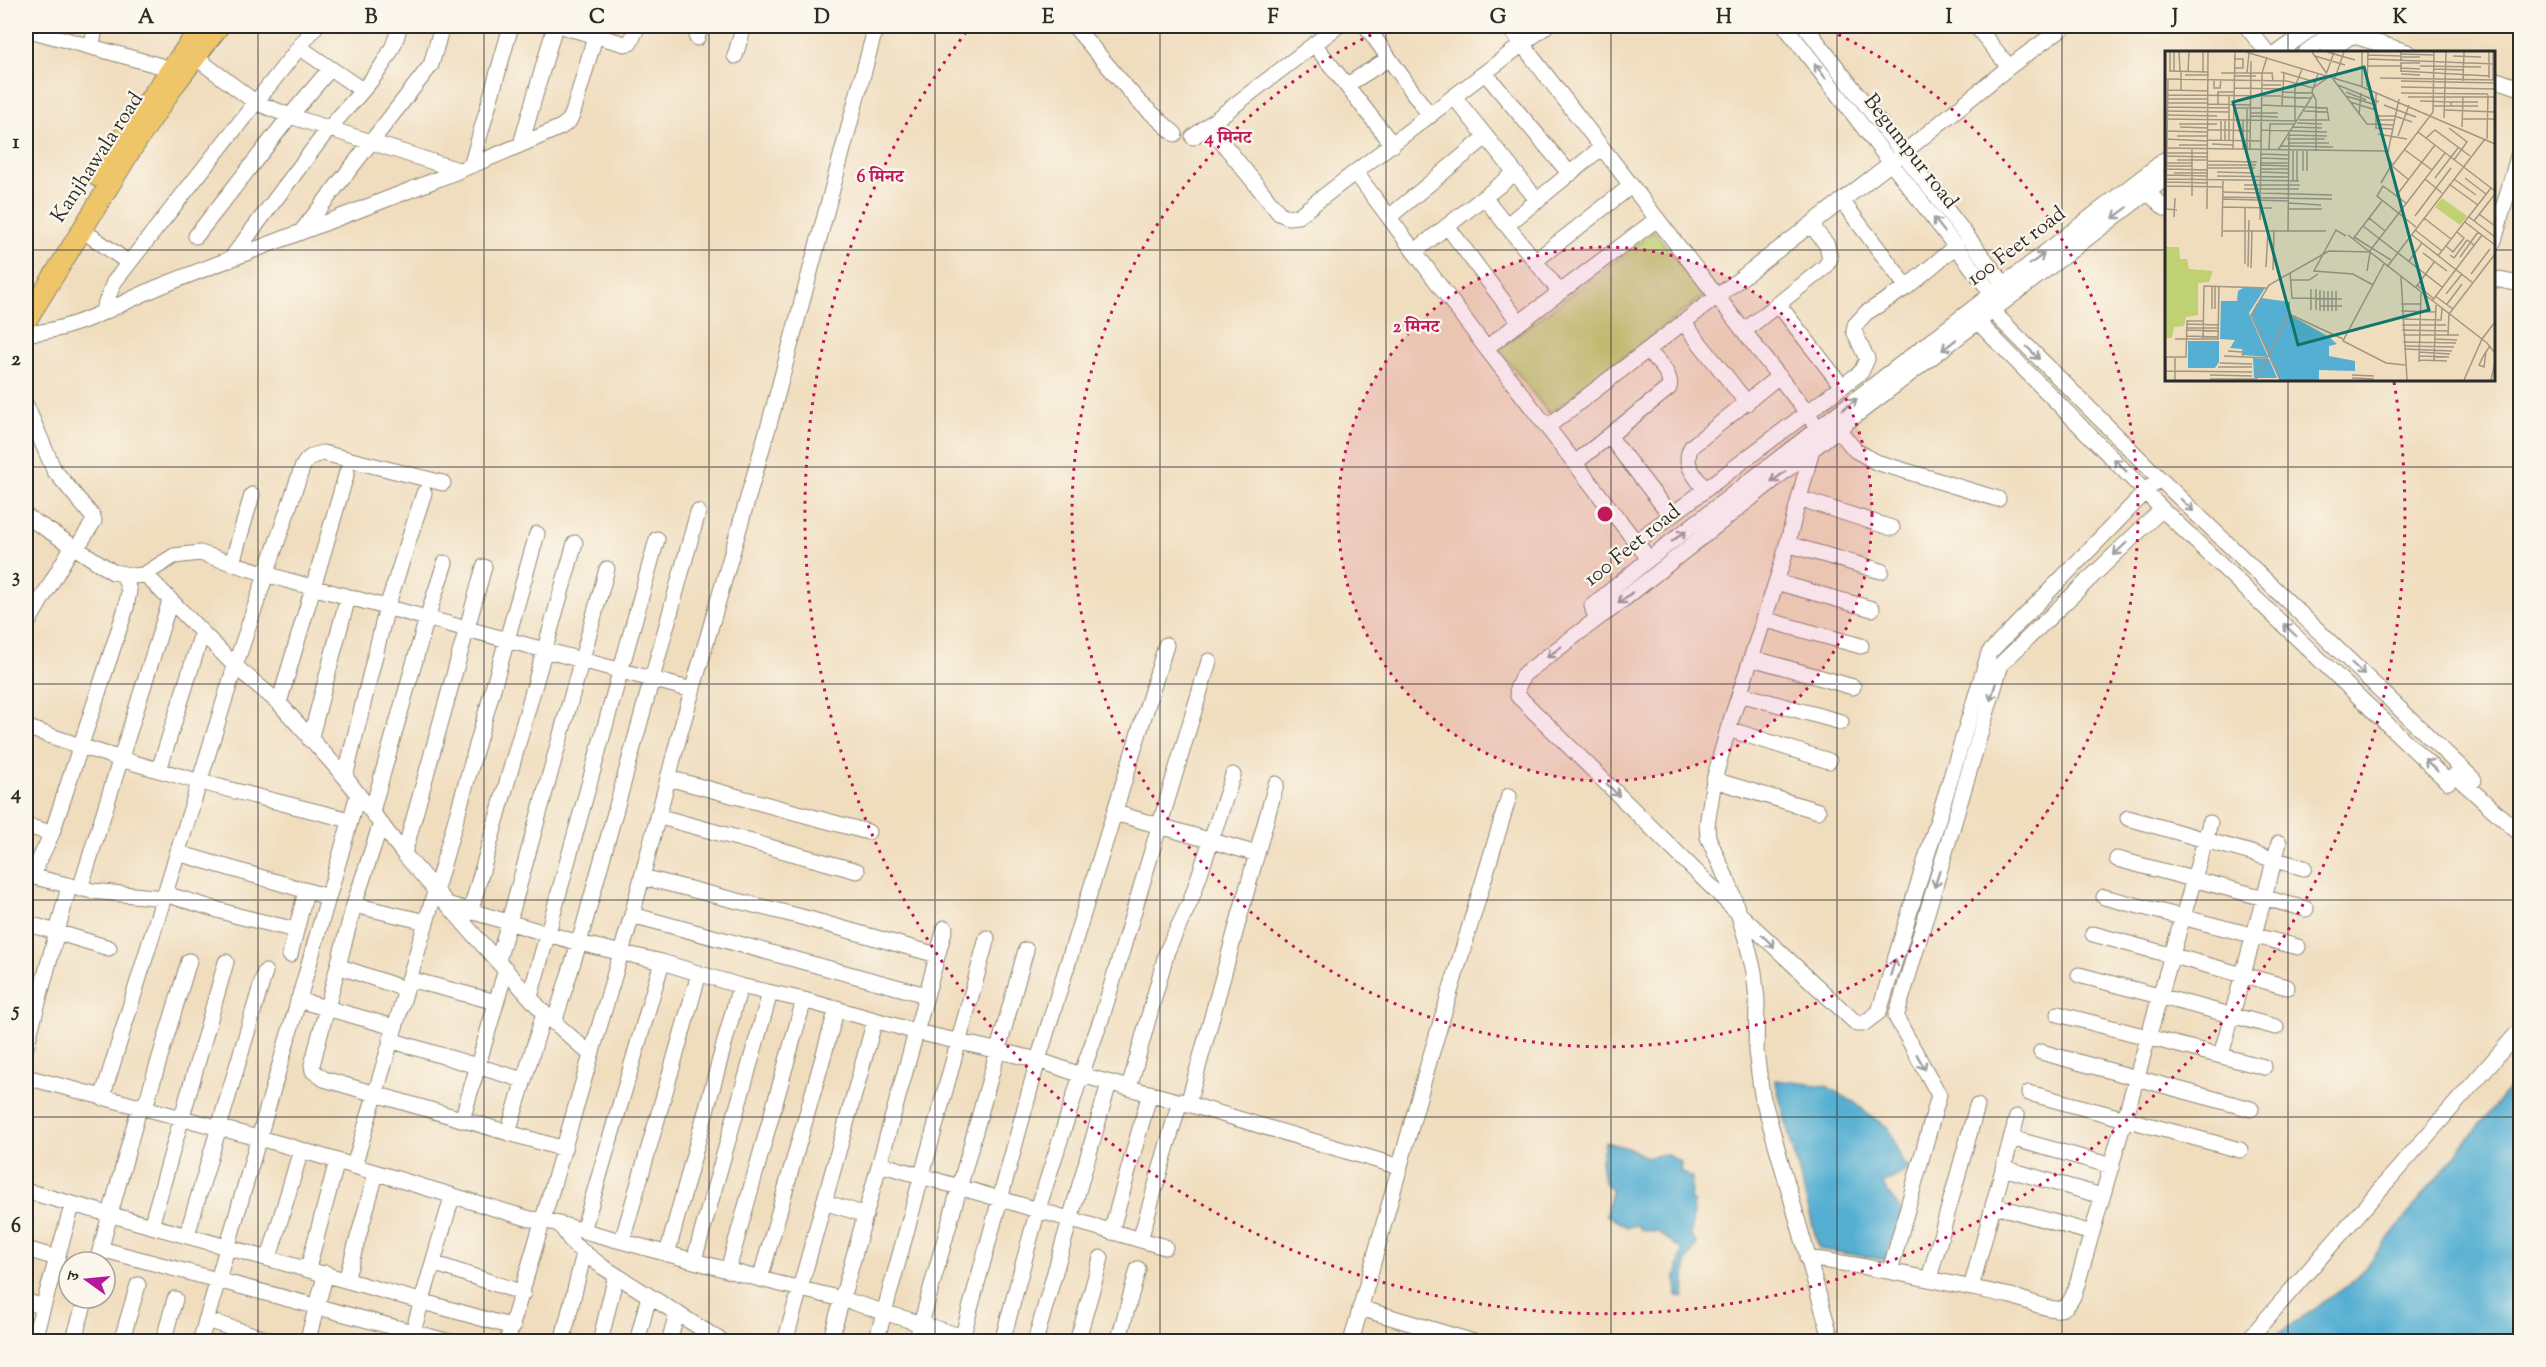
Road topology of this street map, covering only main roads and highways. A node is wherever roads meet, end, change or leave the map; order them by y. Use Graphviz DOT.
graph roads {
  1 [pos="202,26"];
  2 [pos="219,26"];
  3 [pos="183,66"];
  4 [pos="27,310"];
  1 -- 3 [label="main road, Kanjhawala road"];
  2 -- 3 [label="main road, Kanjhawala road"];
  3 -- 4 [label="main road, Kanjhawala road"];
  3 -- 4 [label="main road, Kanjhawala road"];
}
